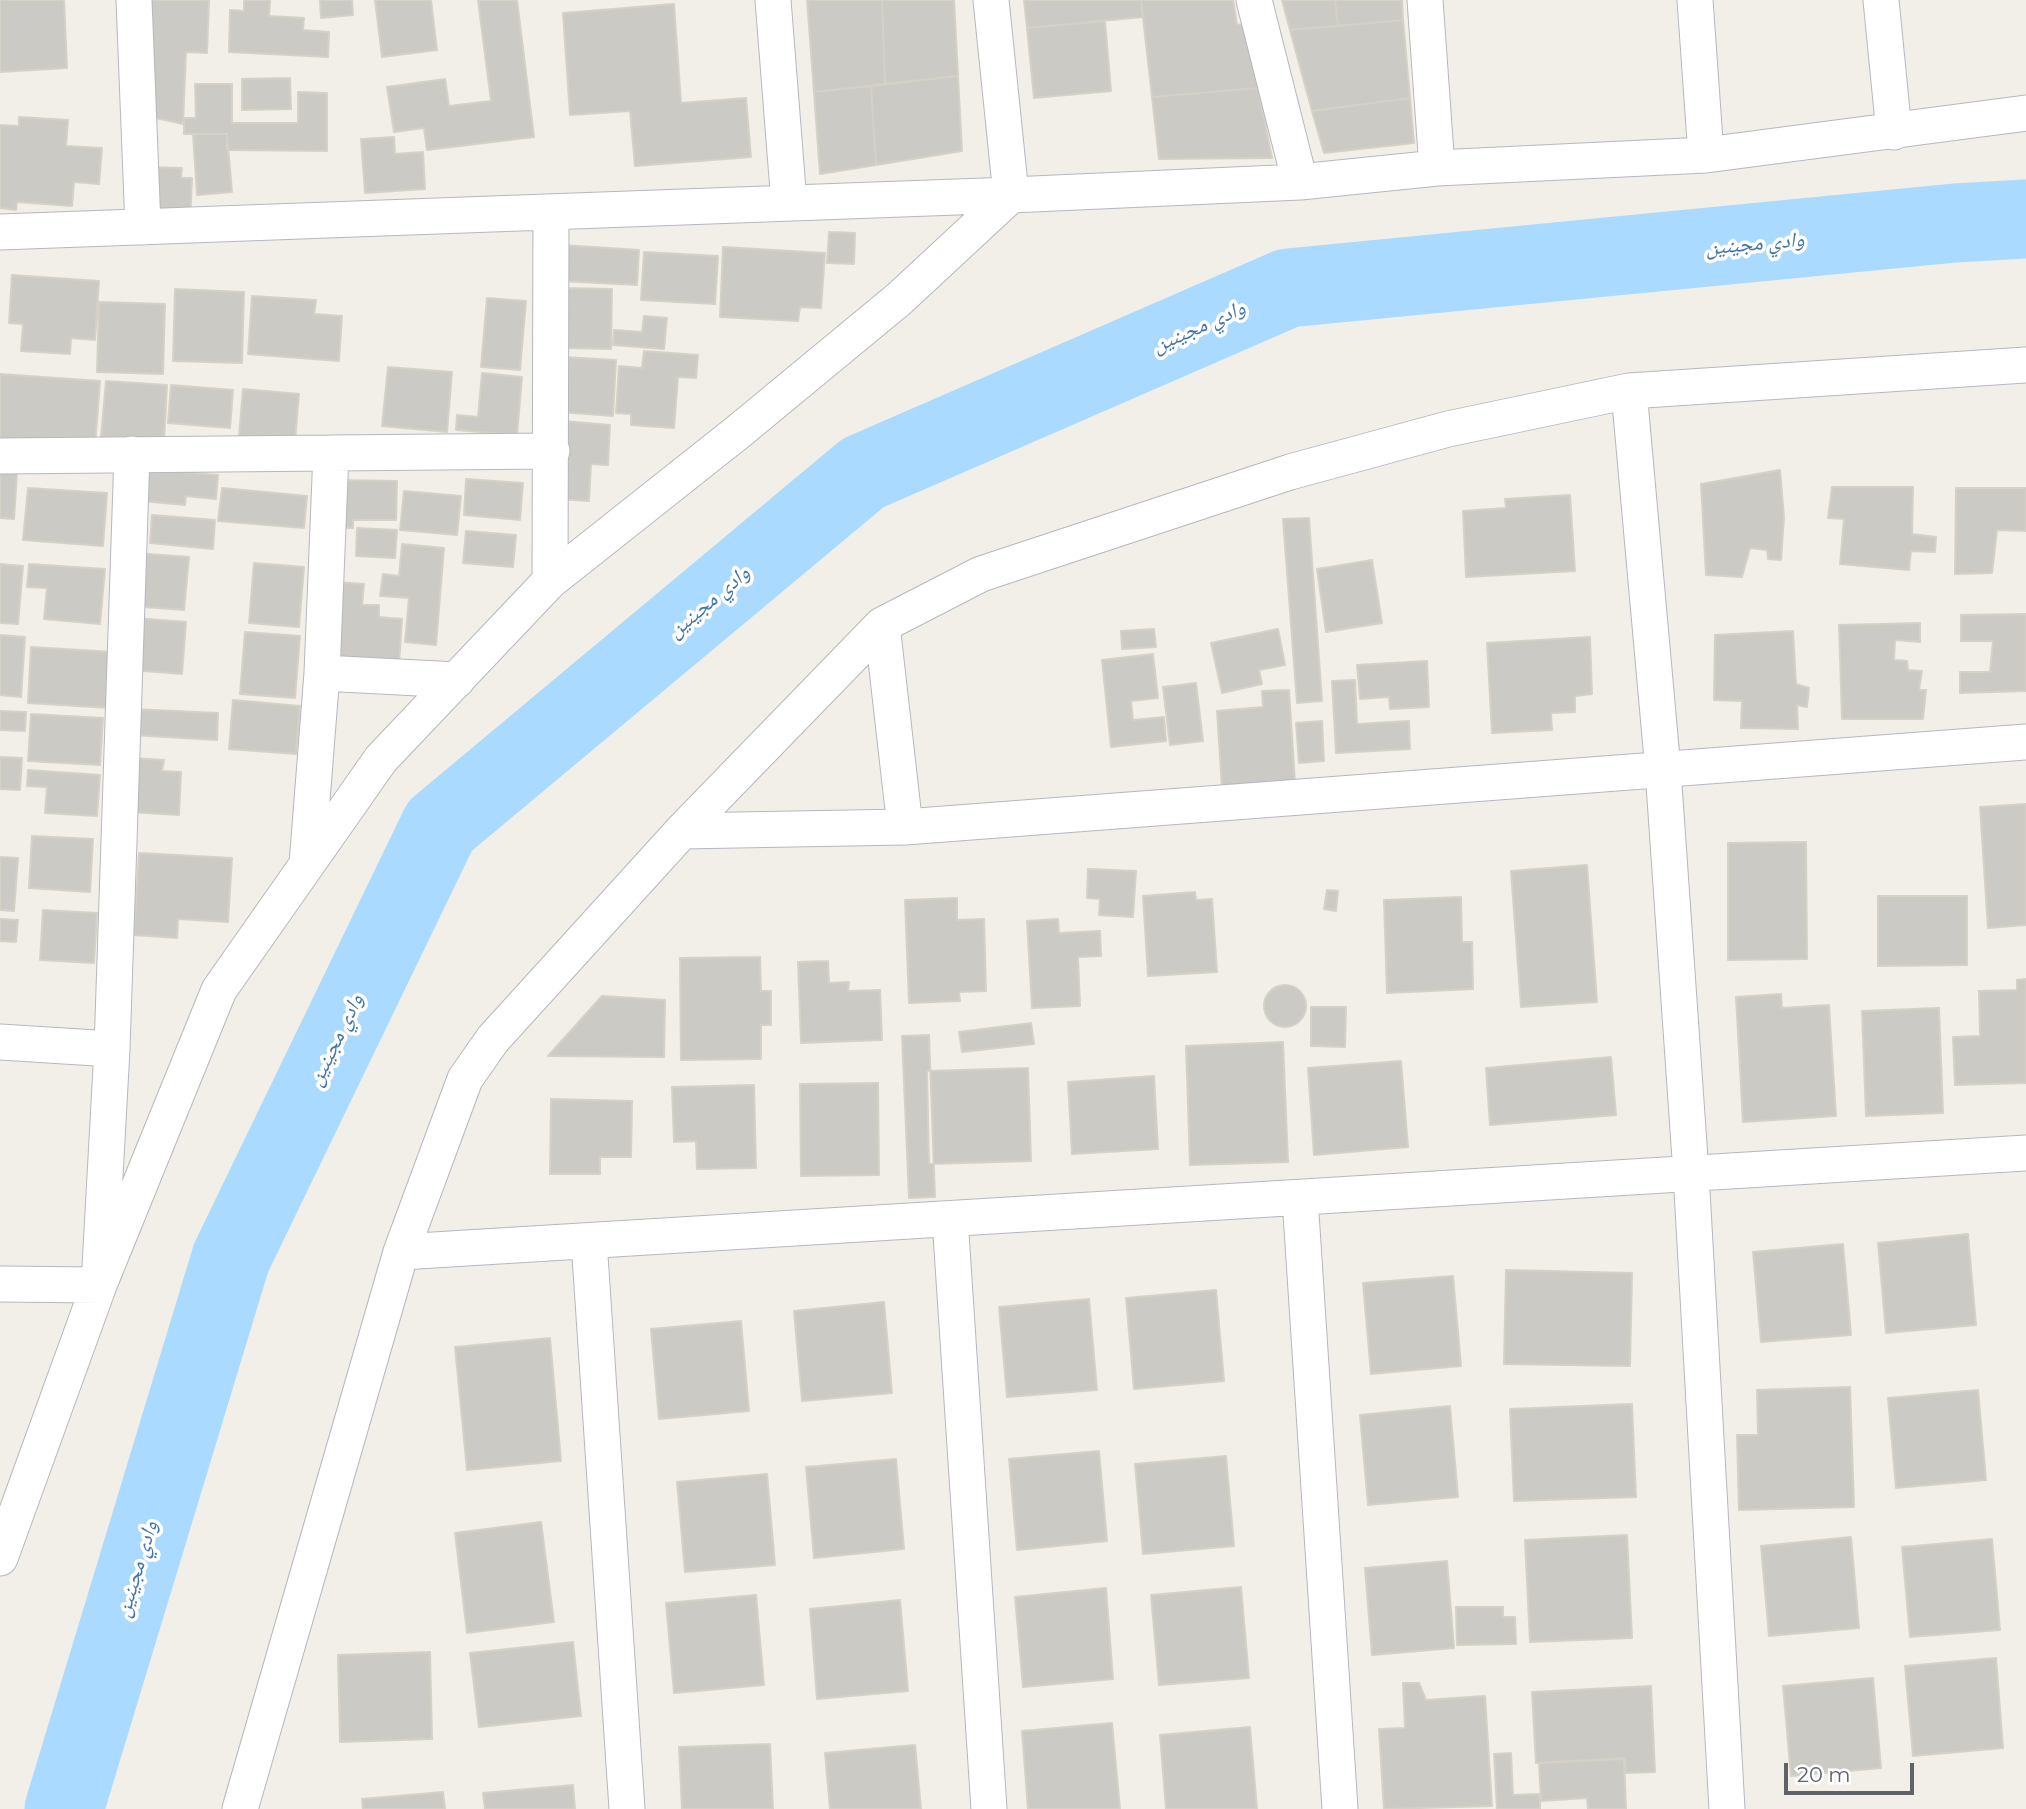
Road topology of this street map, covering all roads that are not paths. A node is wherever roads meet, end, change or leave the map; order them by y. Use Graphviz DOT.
graph roads {
  1 [pos="134,0"];
  2 [pos="773,0"];
  3 [pos="992,0"];
  4 [pos="1254,0"];
  5 [pos="1425,0"];
  6 [pos="1695,0"];
  7 [pos="1881,0"];
  8 [pos="2026,113"];
  9 [pos="1894,132"];
  10 [pos="1706,155"];
  11 [pos="1437,168"];
  12 [pos="1300,182"];
  13 [pos="1011,195"];
  14 [pos="789,203"];
  15 [pos="551,212"];
  16 [pos="143,227"];
  17 [pos="0,232"];
  18 [pos="2026,365"];
  19 [pos="1629,391"];
  20 [pos="552,451"];
  21 [pos="331,453"];
  22 [pos="132,454"];
  23 [pos="0,456"];
  24 [pos="550,580"];
  25 [pos="882,625"];
  26 [pos="322,673"];
  27 [pos="457,680"];
  28 [pos="2026,742"];
  29 [pos="1662,770"];
  30 [pos="905,827"];
  31 [pos="682,831"];
  32 [pos="307,864"];
  33 [pos="0,1042"];
  34 [pos="112,1049"];
  35 [pos="2026,1153"];
  36 [pos="1691,1173"];
  37 [pos="1300,1198"];
  38 [pos="950,1219"];
  39 [pos="589,1241"];
  40 [pos="401,1252"];
  41 [pos="0,1284"];
  42 [pos="99,1285"];
  43 [pos="0,1558"];
  44 [pos="240,1809"];
  45 [pos="626,1809"];
  46 [pos="989,1809"];
  47 [pos="1340,1809"];
  48 [pos="1727,1809"];
  1 -- 16 [label="street"];
  2 -- 14 [label="street"];
  3 -- 13 [label="street"];
  4 -- 12 [label="street"];
  5 -- 11 [label="street"];
  6 -- 10 [label="street"];
  7 -- 9 [label="street"];
  8 -- 9 [label="street"];
  9 -- 10 [label="street"];
  10 -- 11 [label="street"];
  11 -- 12 [label="street"];
  12 -- 13 [label="street"];
  13 -- 14 [label="street"];
  13 -- 24 [label="street"];
  14 -- 15 [label="street"];
  15 -- 16 [label="street"];
  15 -- 20 [label="street"];
  16 -- 17 [label="street"];
  18 -- 19 [label="street"];
  19 -- 25 [label="street"];
  19 -- 29 [label="street"];
  20 -- 21 [label="street"];
  20 -- 24 [label="street"];
  21 -- 22 [label="street"];
  21 -- 26 [label="street"];
  22 -- 23 [label="street"];
  22 -- 34 [label="street"];
  24 -- 27 [label="street"];
  25 -- 30 [label="street"];
  25 -- 31 [label="street"];
  26 -- 27 [label="street"];
  26 -- 32 [label="street"];
  27 -- 32 [label="street"];
  28 -- 29 [label="street"];
  29 -- 30 [label="street"];
  29 -- 36 [label="street"];
  30 -- 31 [label="street"];
  31 -- 40 [label="street"];
  32 -- 42 [label="street"];
  33 -- 34 [label="street"];
  34 -- 42 [label="street"];
  35 -- 36 [label="street"];
  36 -- 37 [label="street"];
  36 -- 48 [label="street"];
  37 -- 38 [label="street"];
  37 -- 47 [label="street"];
  38 -- 39 [label="street"];
  38 -- 46 [label="street"];
  39 -- 40 [label="street"];
  39 -- 45 [label="street"];
  40 -- 44 [label="street"];
  41 -- 42 [label="street"];
  42 -- 43 [label="street"];
}
